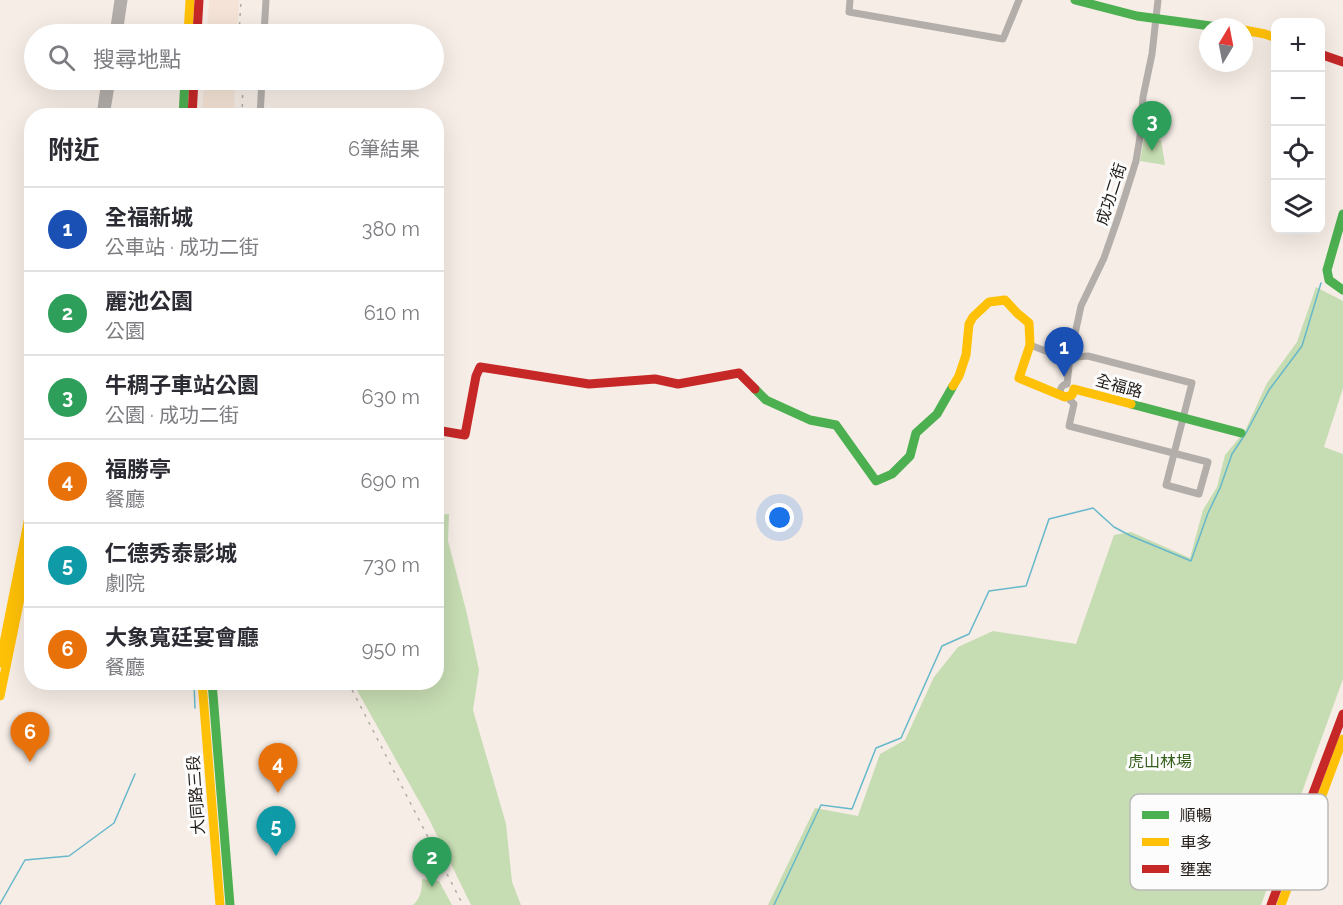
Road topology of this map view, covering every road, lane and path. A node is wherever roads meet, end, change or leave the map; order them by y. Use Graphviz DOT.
graph roads {
  1 [pos="118,0"];
  2 [pos="124,0"];
  3 [pos="190,0"];
  4 [pos="199,0"];
  5 [pos="266,0"];
  6 [pos="850,0"];
  7 [pos="1020,0"];
  8 [pos="1075,0"];
  9 [pos="1158,0"];
  10 [pos="1156,19"];
  11 [pos="114,24"];
  12 [pos="120,24"];
  13 [pos="189,24"];
  14 [pos="198,24"];
  15 [pos="265,24"];
  16 [pos="1199,25"];
  17 [pos="1253,32"];
  18 [pos="1271,36"];
  19 [pos="1325,56"];
  20 [pos="1343,62"];
  21 [pos="103,90"];
  22 [pos="110,90"];
  23 [pos="184,90"];
  24 [pos="193,90"];
  25 [pos="261,90"];
  26 [pos="100,108"];
  27 [pos="107,108"];
  28 [pos="183,108"];
  29 [pos="192,108"];
  30 [pos="260,108"];
  31 [pos="1343,214"];
  32 [pos="1343,290"];
  33 [pos="1030,345"];
  34 [pos="1070,357"];
  35 [pos="1067,391"];
  36 [pos="1183,418"];
  37 [pos="444,431"];
  38 [pos="1241,433"];
  39 [pos="1174,454"];
  40 [pos="24,542"];
  41 [pos="24,579"];
  42 [pos="0,663"];
  43 [pos="203,690"];
  44 [pos="213,690"];
  45 [pos="0,696"];
  46 [pos="1343,714"];
  47 [pos="1343,739"];
  48 [pos="1313,794"];
  49 [pos="1322,794"];
  50 [pos="1277,890"];
  51 [pos="1287,890"];
  52 [pos="220,905"];
  53 [pos="230,905"];
  54 [pos="1271,905"];
  55 [pos="1281,905"];
  1 -- 11 [label="street"];
  2 -- 12 [label="street"];
  3 -- 13 [label="street"];
  4 -- 14 [label="street"];
  5 -- 15 [label="street"];
  6 -- 7 [label="street"];
  8 -- 10 [label="street"];
  9 -- 10 [label="street, 成功二街"];
  10 -- 16 [label="street"];
  10 -- 34 [label="street, 成功二街"];
  17 -- 18 [label="street"];
  19 -- 20 [label="street"];
  21 -- 26 [label="street"];
  22 -- 27 [label="street"];
  23 -- 28 [label="street"];
  24 -- 29 [label="street"];
  25 -- 30 [label="street"];
  31 -- 32 [label="street"];
  33 -- 34 [label="street"];
  33 -- 35 [label="street, 全福路"];
  33 -- 37 [label="street"];
  34 -- 35 [label="street, 成功二街"];
  34 -- 36 [label="street"];
  35 -- 36 [label="street, 全福路"];
  35 -- 39 [label="street, 成功二街"];
  36 -- 38 [label="street, 全福路"];
  36 -- 39 [label="street"];
  39 -- 39 [label="street"];
  40 -- 42 [label="street"];
  41 -- 45 [label="street"];
  43 -- 52 [label="street, 大同路三段"];
  44 -- 53 [label="street, 大同路三段"];
  46 -- 48 [label="street"];
  47 -- 49 [label="street"];
  50 -- 54 [label="street"];
  51 -- 55 [label="street"];
}
